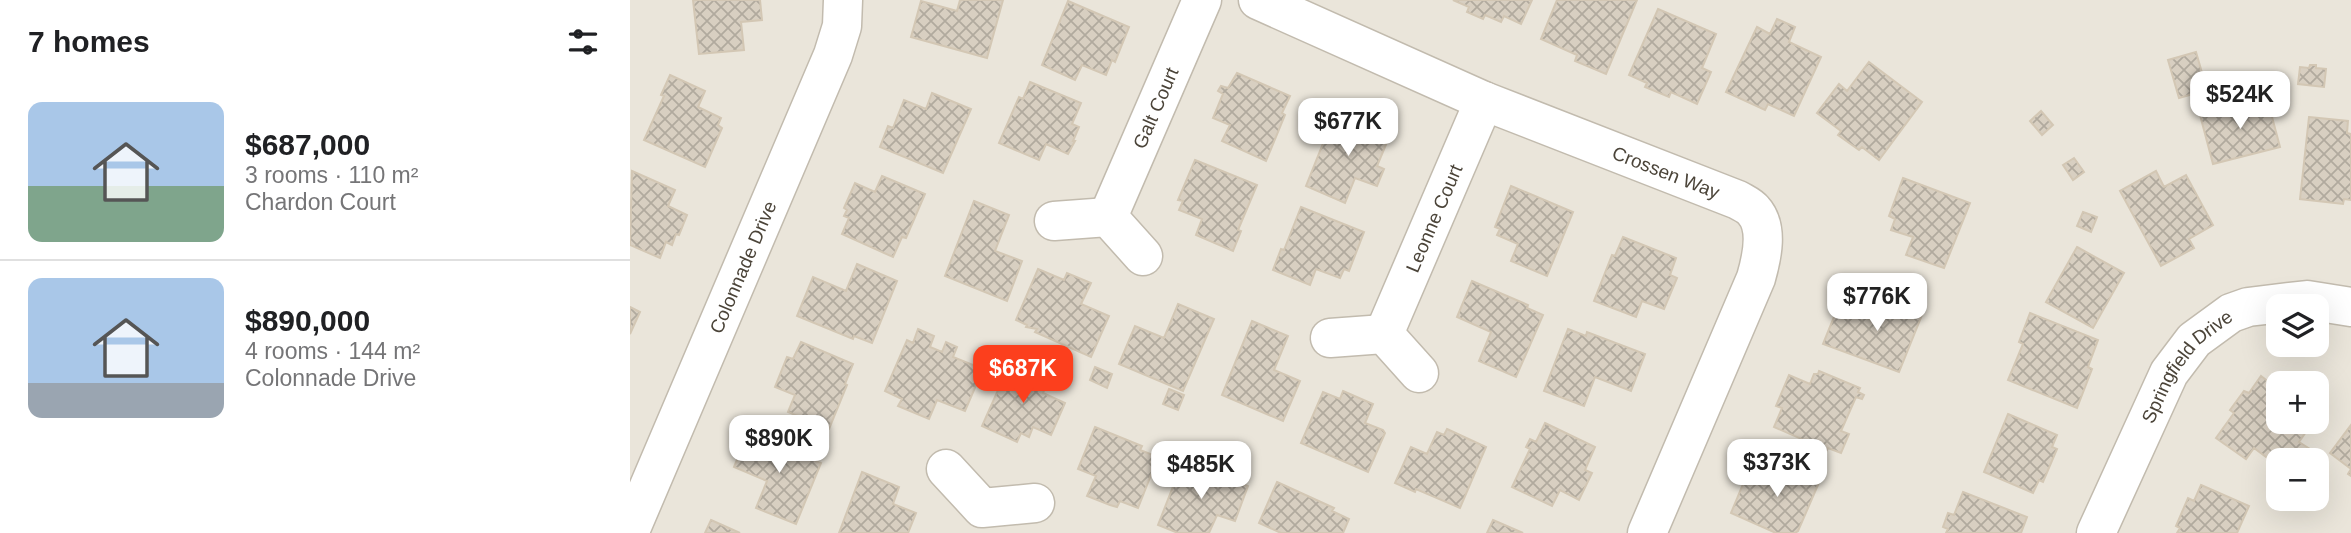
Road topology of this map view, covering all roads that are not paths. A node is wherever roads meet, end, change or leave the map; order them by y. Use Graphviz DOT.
graph roads {
  1 [pos="844,0"];
  2 [pos="1202,0"];
  3 [pos="1258,0"];
  4 [pos="1484,101"];
  5 [pos="1108,217"];
  6 [pos="1055,221"];
  7 [pos="1143,256"];
  8 [pos="2351,307"];
  9 [pos="1384,334"];
  10 [pos="1330,338"];
  11 [pos="1419,373"];
  12 [pos="946,469"];
  13 [pos="1035,503"];
  14 [pos="977,521"];
  15 [pos="630,530"];
  16 [pos="1647,533"];
  17 [pos="2096,533"];
  1 -- 15 [label="street, Colonnade Drive"];
  2 -- 5 [label="street, Galt Court"];
  3 -- 4 [label="street, Crossen Way"];
  4 -- 9 [label="street, Leonne Court"];
  4 -- 16 [label="street, Crossen Way"];
  5 -- 6 [label="street"];
  5 -- 7 [label="street"];
  8 -- 17 [label="street, Springfield Drive"];
  9 -- 10 [label="street"];
  9 -- 11 [label="street"];
  12 -- 14 [label="street"];
  13 -- 14 [label="street"];
}
